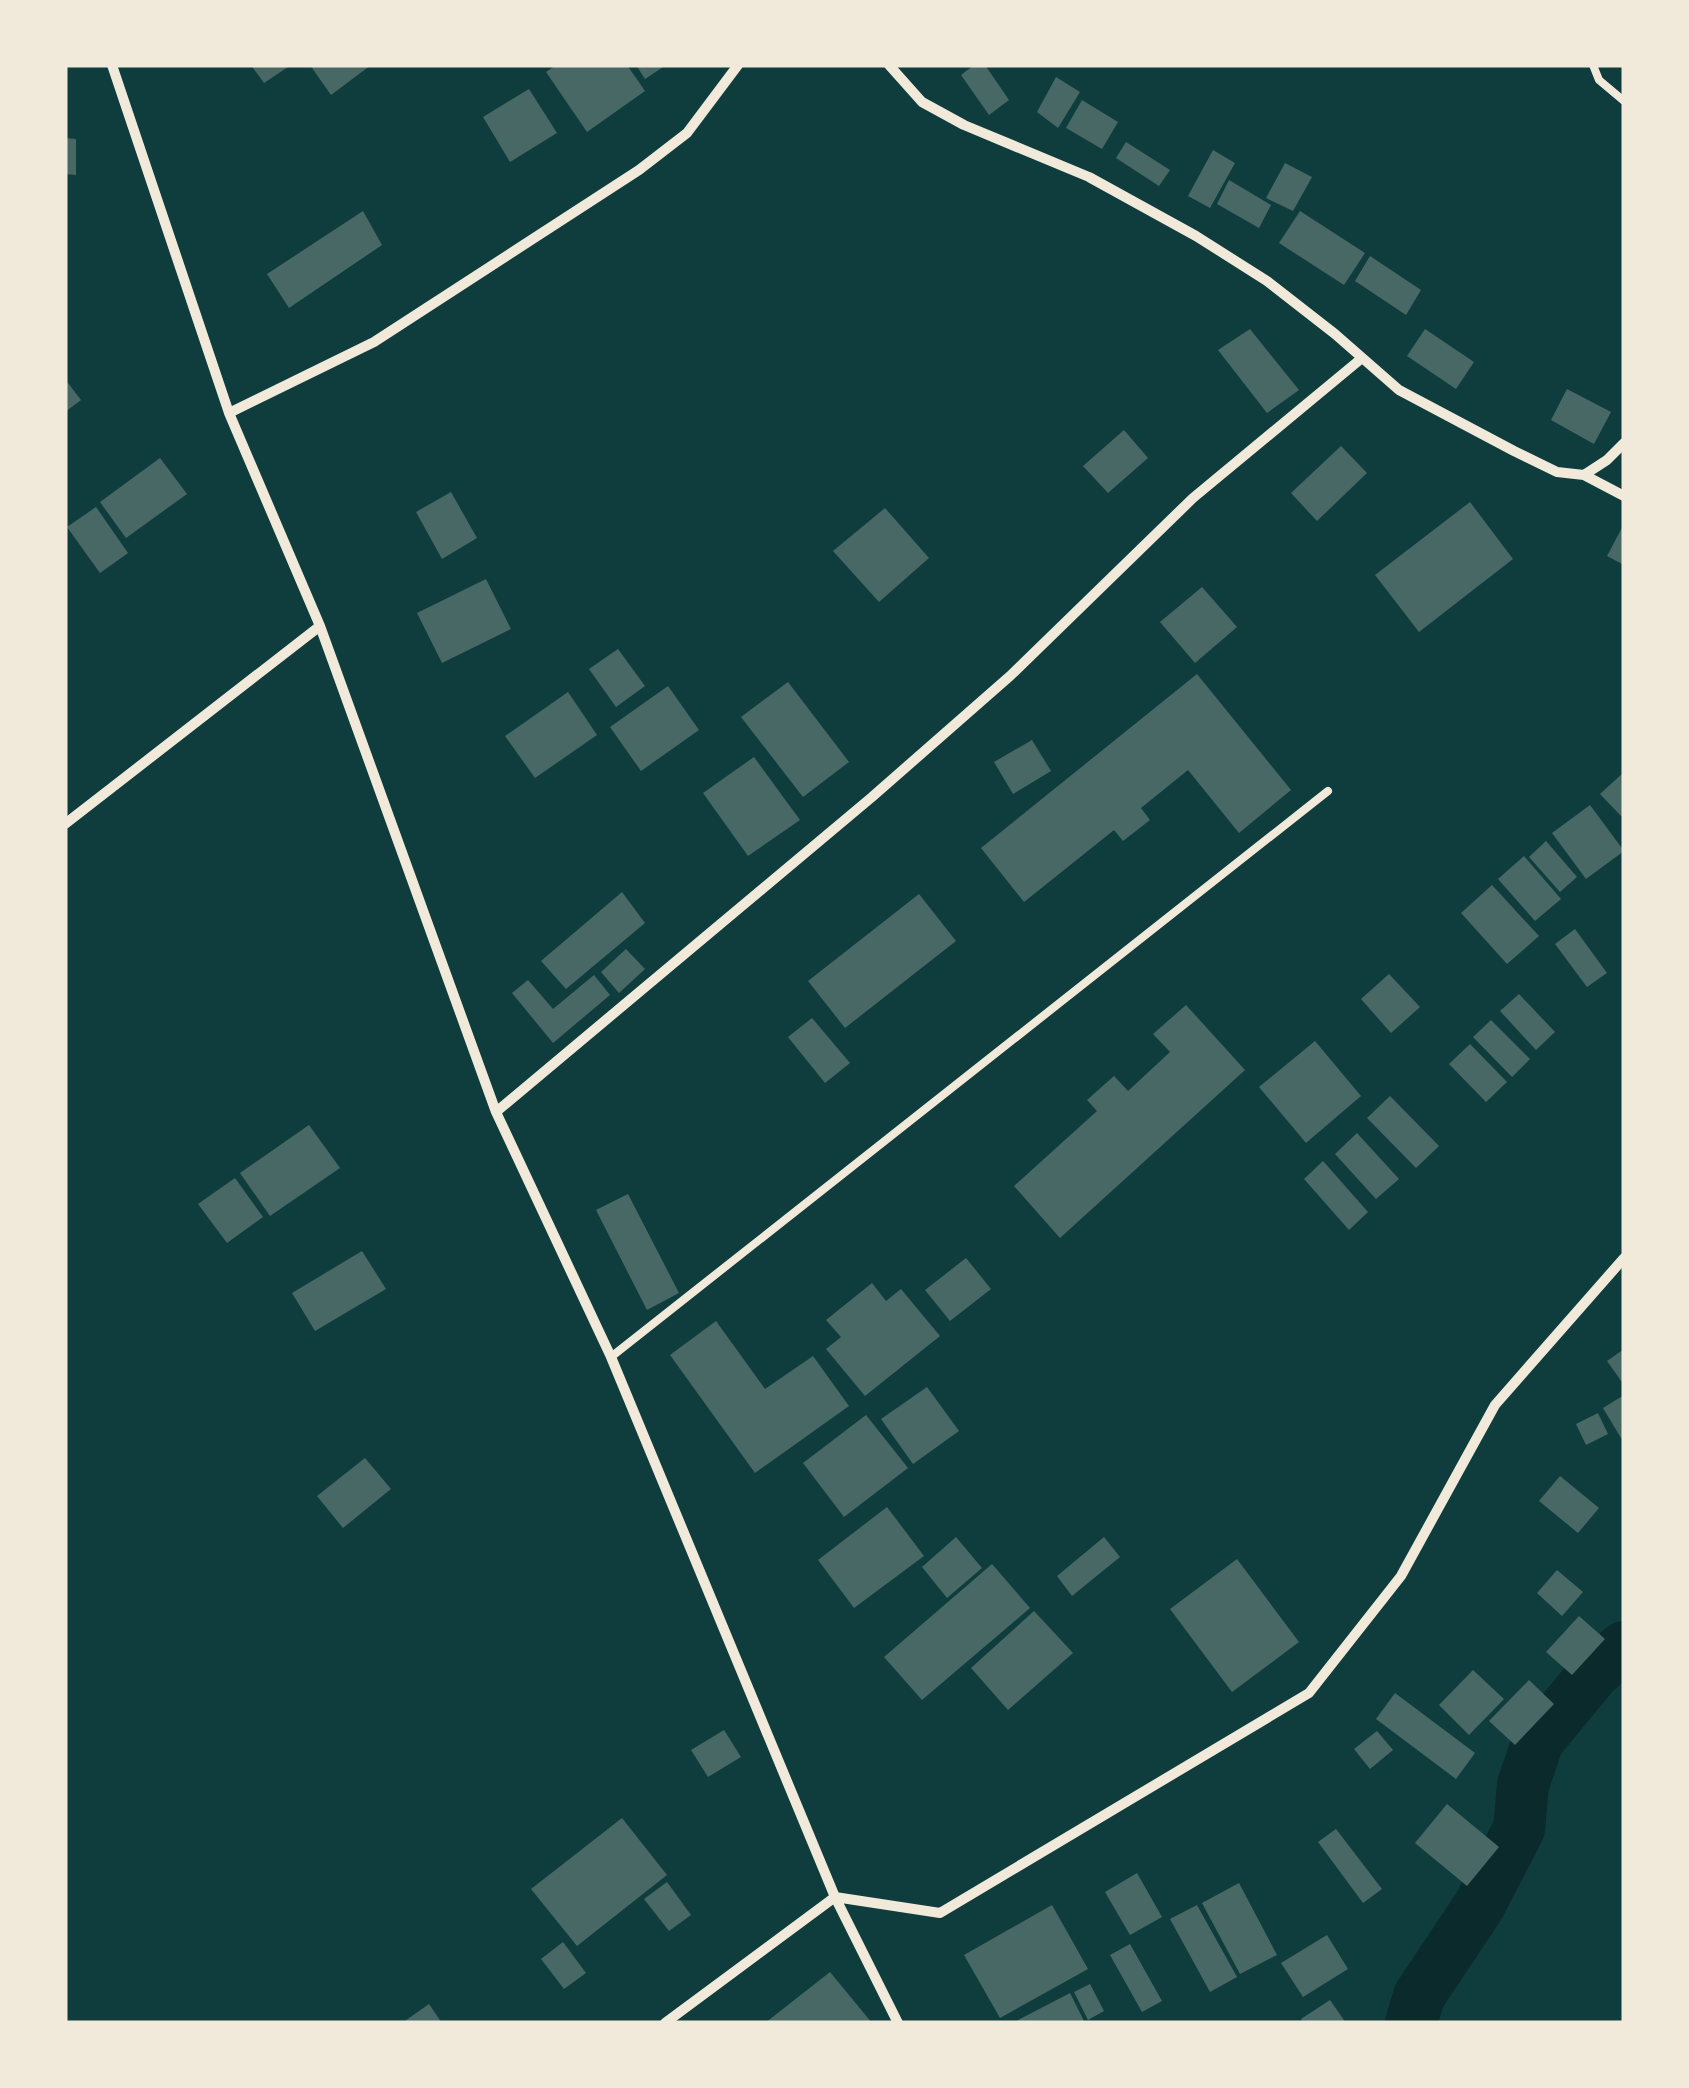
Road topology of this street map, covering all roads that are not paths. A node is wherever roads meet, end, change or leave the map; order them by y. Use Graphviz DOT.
graph roads {
  1 [pos="112,65"];
  2 [pos="738,65"];
  3 [pos="889,65"];
  4 [pos="1593,65"];
  5 [pos="1624,101"];
  6 [pos="1362,358"];
  7 [pos="229,413"];
  8 [pos="1624,443"];
  9 [pos="1584,474"];
  10 [pos="1624,496"];
  11 [pos="320,626"];
  12 [pos="1328,791"];
  13 [pos="65,824"];
  14 [pos="496,1112"];
  15 [pos="1624,1258"];
  16 [pos="611,1357"];
  17 [pos="835,1897"];
  18 [pos="666,2023"];
  19 [pos="898,2023"];
  1 -- 7 [label="street"];
  2 -- 7 [label="street"];
  3 -- 6 [label="street"];
  4 -- 5 [label="lane"];
  6 -- 9 [label="street"];
  6 -- 14 [label="street"];
  7 -- 11 [label="street"];
  8 -- 9 [label="street"];
  9 -- 10 [label="street"];
  11 -- 13 [label="street"];
  11 -- 14 [label="street"];
  12 -- 16 [label="lane"];
  14 -- 16 [label="street"];
  15 -- 17 [label="street"];
  16 -- 17 [label="street"];
  17 -- 18 [label="street"];
  17 -- 19 [label="street"];
}
